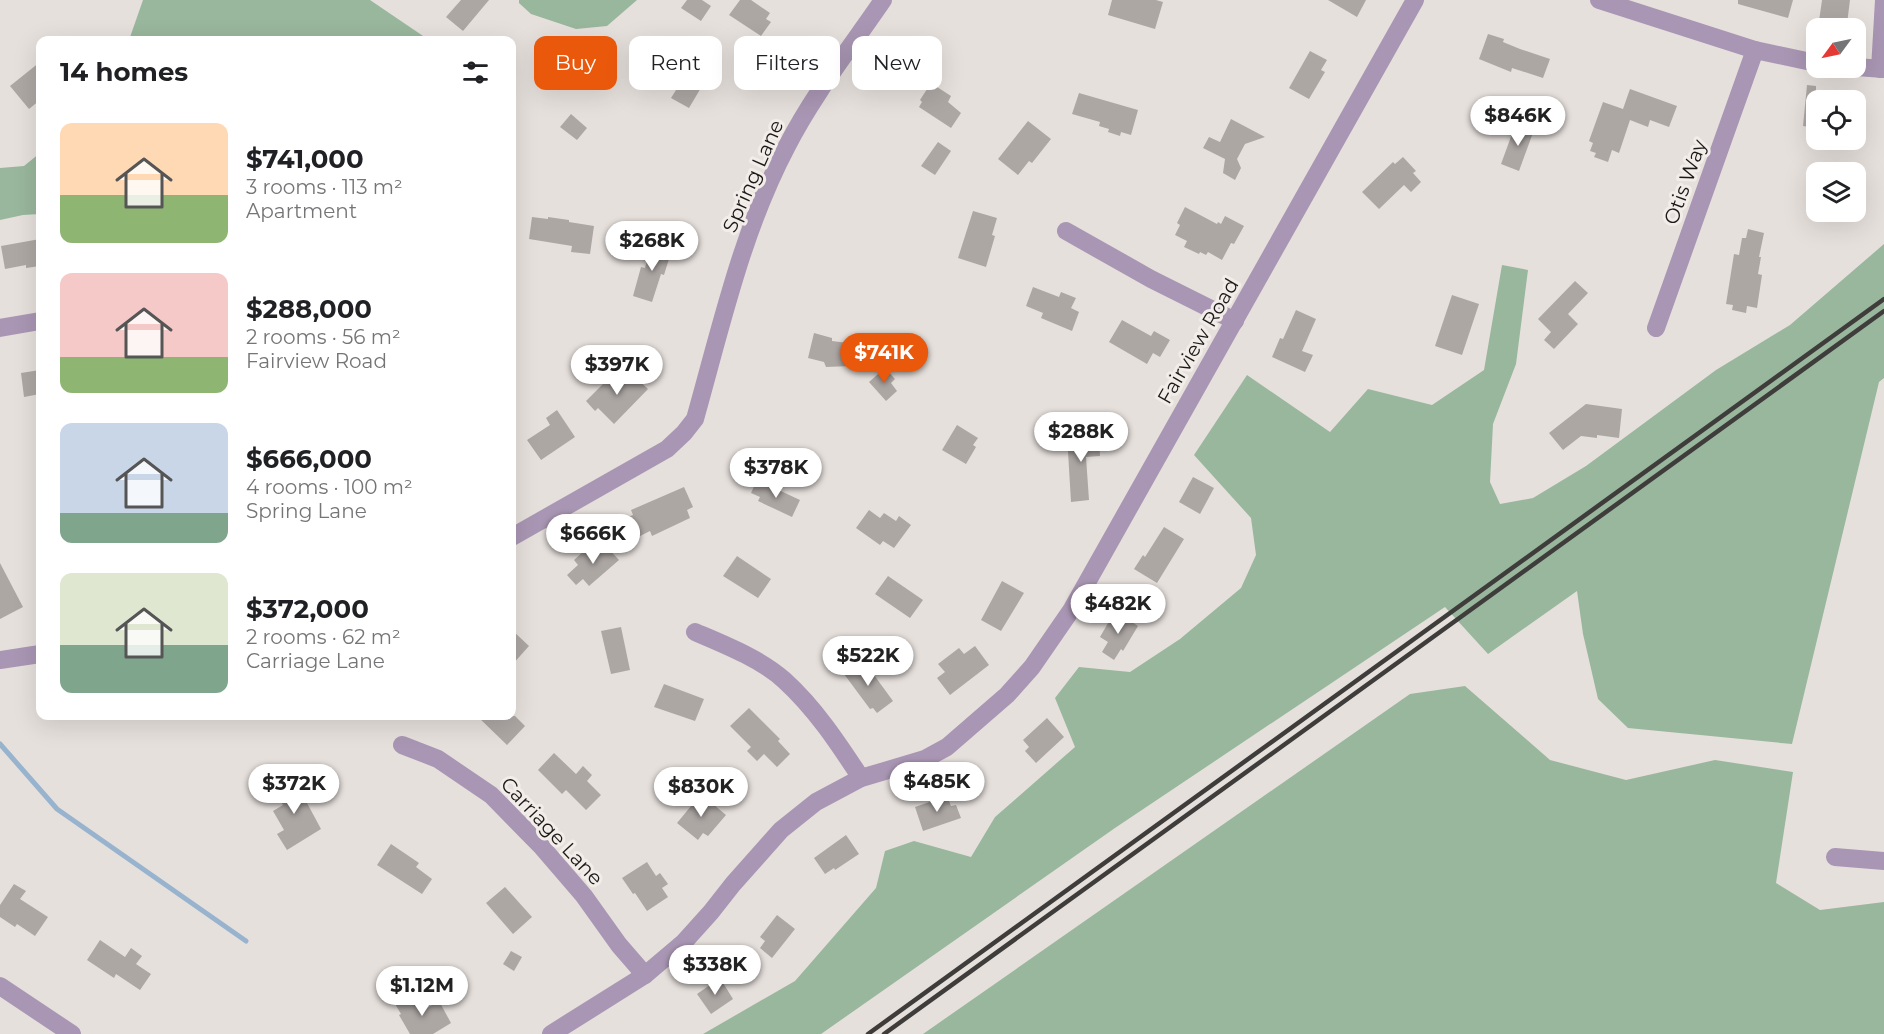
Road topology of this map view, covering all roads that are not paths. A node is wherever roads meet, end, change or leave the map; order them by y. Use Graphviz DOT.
graph roads {
  1 [pos="883,0"];
  2 [pos="1415,0"];
  3 [pos="1599,0"];
  4 [pos="1884,0"];
  5 [pos="1755,50"];
  6 [pos="1806,61"];
  7 [pos="1866,68"];
  8 [pos="1882,69"];
  9 [pos="1066,231"];
  10 [pos="1235,321"];
  11 [pos="36,322"];
  12 [pos="0,328"];
  13 [pos="1656,328"];
  14 [pos="516,535"];
  15 [pos="695,632"];
  16 [pos="36,655"];
  17 [pos="0,660"];
  18 [pos="402,745"];
  19 [pos="861,778"];
  20 [pos="1835,857"];
  21 [pos="1884,861"];
  22 [pos="645,975"];
  23 [pos="0,986"];
  24 [pos="72,1034"];
  25 [pos="551,1034"];
  1 -- 14 [label="street, Spring Lane"];
  2 -- 10 [label="street, Fairview Road"];
  3 -- 5 [label="street"];
  4 -- 8 [label="street"];
  5 -- 6 [label="street"];
  5 -- 13 [label="street, Otis Way"];
  7 -- 8 [label="street"];
  9 -- 10 [label="street"];
  10 -- 19 [label="street, Fairview Road"];
  11 -- 12 [label="street"];
  15 -- 19 [label="street"];
  16 -- 17 [label="street"];
  18 -- 22 [label="street, Carriage Lane"];
  19 -- 22 [label="street, Fairview Road"];
  20 -- 21 [label="street"];
  22 -- 25 [label="street, Fairview Road"];
  23 -- 24 [label="street"];
}
